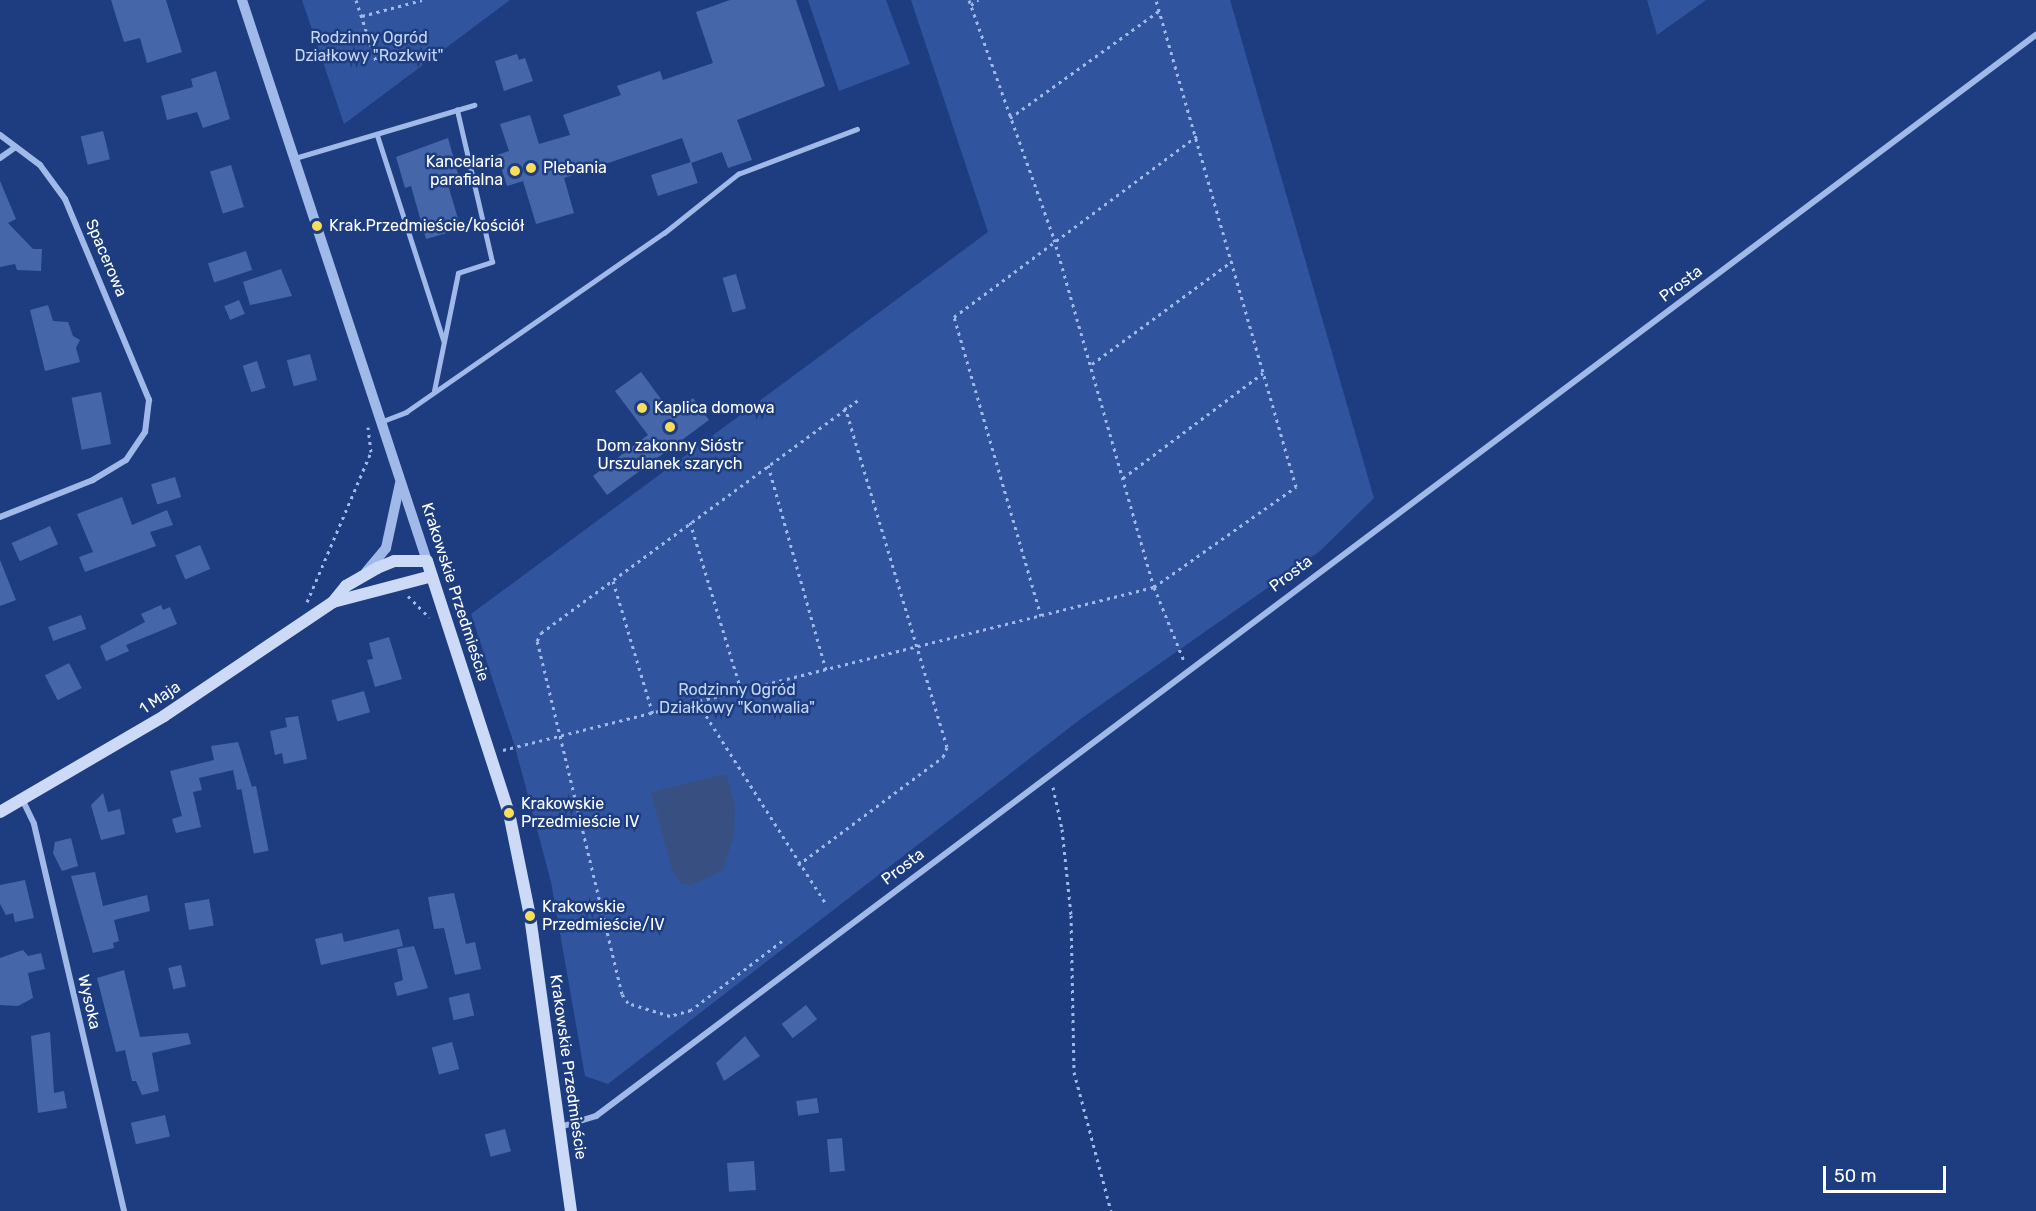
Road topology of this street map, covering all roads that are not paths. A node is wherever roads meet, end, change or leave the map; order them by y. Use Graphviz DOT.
graph roads {
  1 [pos="242,0"];
  2 [pos="2036,35"];
  3 [pos="474,105"];
  4 [pos="457,110"];
  5 [pos="857,129"];
  6 [pos="377,134"];
  7 [pos="0,135"];
  8 [pos="16,147"];
  9 [pos="0,158"];
  10 [pos="294,158"];
  11 [pos="445,343"];
  12 [pos="434,391"];
  13 [pos="383,421"];
  14 [pos="400,480"];
  15 [pos="0,517"];
  16 [pos="427,561"];
  17 [pos="365,574"];
  18 [pos="432,576"];
  19 [pos="333,602"];
  20 [pos="23,801"];
  21 [pos="0,812"];
  22 [pos="560,1127"];
  23 [pos="124,1211"];
  24 [pos="570,1211"];
  1 -- 10 [label="street, Krakowskie Przedmieście"];
  2 -- 22 [label="street, Prosta"];
  3 -- 4 [label="lane"];
  4 -- 6 [label="lane"];
  4 -- 11 [label="lane"];
  5 -- 12 [label="lane"];
  6 -- 10 [label="lane"];
  6 -- 11 [label="lane"];
  7 -- 8 [label="street, Spacerowa"];
  8 -- 9 [label="street"];
  8 -- 15 [label="street, Spacerowa"];
  10 -- 13 [label="street, Krakowskie Przedmieście"];
  11 -- 12 [label="lane"];
  12 -- 13 [label="lane"];
  13 -- 14 [label="street, Krakowskie Przedmieście"];
  14 -- 16 [label="street, Krakowskie Przedmieście"];
  14 -- 17 [label="street, 1 Maja"];
  16 -- 17 [label="main road, 1 Maja"];
  16 -- 18 [label="main road, Krakowskie Przedmieście"];
  17 -- 19 [label="main road, 1 Maja"];
  18 -- 19 [label="main road, 1 Maja"];
  18 -- 22 [label="main road, Krakowskie Przedmieście"];
  19 -- 20 [label="main road, 1 Maja"];
  20 -- 21 [label="main road, 1 Maja"];
  20 -- 23 [label="street, Wysoka"];
  22 -- 24 [label="main road, Krakowskie Przedmieście"];
}
